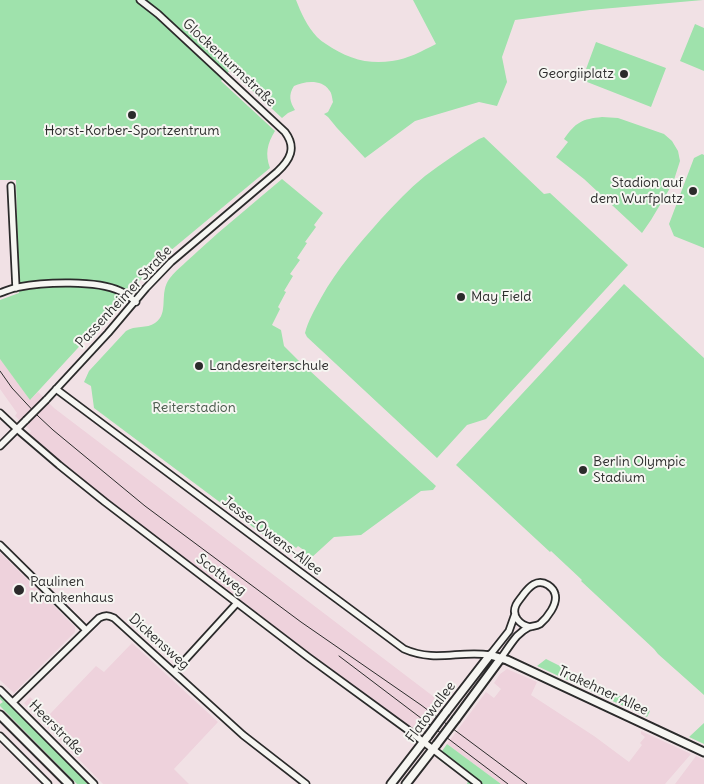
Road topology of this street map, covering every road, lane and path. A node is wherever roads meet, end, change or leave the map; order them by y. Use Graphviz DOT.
graph roads {
  1 [pos="140,0"];
  2 [pos="291,150"];
  3 [pos="12,186"];
  4 [pos="16,288"];
  5 [pos="0,293"];
  6 [pos="136,302"];
  7 [pos="56,390"];
  8 [pos="0,413"];
  9 [pos="17,429"];
  10 [pos="0,446"];
  11 [pos="0,545"];
  12 [pos="237,603"];
  13 [pos="515,614"];
  14 [pos="530,627"];
  15 [pos="86,630"];
  16 [pos="490,655"];
  17 [pos="501,658"];
  18 [pos="174,672"];
  19 [pos="0,690"];
  20 [pos="13,702"];
  21 [pos="0,715"];
  22 [pos="0,736"];
  23 [pos="426,739"];
  24 [pos="435,746"];
  25 [pos="704,752"];
  26 [pos="48,784"];
  27 [pos="69,784"];
  28 [pos="94,784"];
  29 [pos="306,784"];
  30 [pos="391,784"];
  31 [pos="406,784"];
  32 [pos="478,784"];
  1 -- 2 [label="street, Glockenturmstraße"];
  2 -- 6 [label="street, Passenheimer Straße"];
  3 -- 4 [label="street"];
  4 -- 5 [label="street"];
  4 -- 6 [label="street"];
  6 -- 7 [label="street, Passenheimer Straße"];
  7 -- 9 [label="street, Passenheimer Straße, bridge"];
  7 -- 16 [label="street, Jesse-Owens-Allee"];
  8 -- 9 [label="street, Scottweg"];
  9 -- 10 [label="street, Passenheimer Straße"];
  9 -- 12 [label="street, Scottweg"];
  11 -- 15 [label="street"];
  12 -- 18 [label="street"];
  12 -- 23 [label="street, Scottweg"];
  13 -- 14 [label="street"];
  13 -- 14 [label="street"];
  13 -- 16 [label="street"];
  14 -- 17 [label="street"];
  15 -- 18 [label="street, Dickensweg"];
  15 -- 20 [label="street"];
  16 -- 17 [label="main road, Trakehner Allee"];
  16 -- 23 [label="main road, Flatowallee, bridge"];
  17 -- 24 [label="main road, Flatowallee, bridge"];
  17 -- 25 [label="main road, Trakehner Allee"];
  18 -- 29 [label="street, Dickensweg"];
  19 -- 20 [label="street, Heerstraße"];
  20 -- 28 [label="street, Heerstraße"];
  21 -- 27 [label="main road"];
  22 -- 26 [label="street"];
  23 -- 24 [label="street, Scottweg"];
  23 -- 30 [label="main road, Flatowallee"];
  24 -- 31 [label="main road, Flatowallee"];
  24 -- 32 [label="street, Scottweg"];
}
